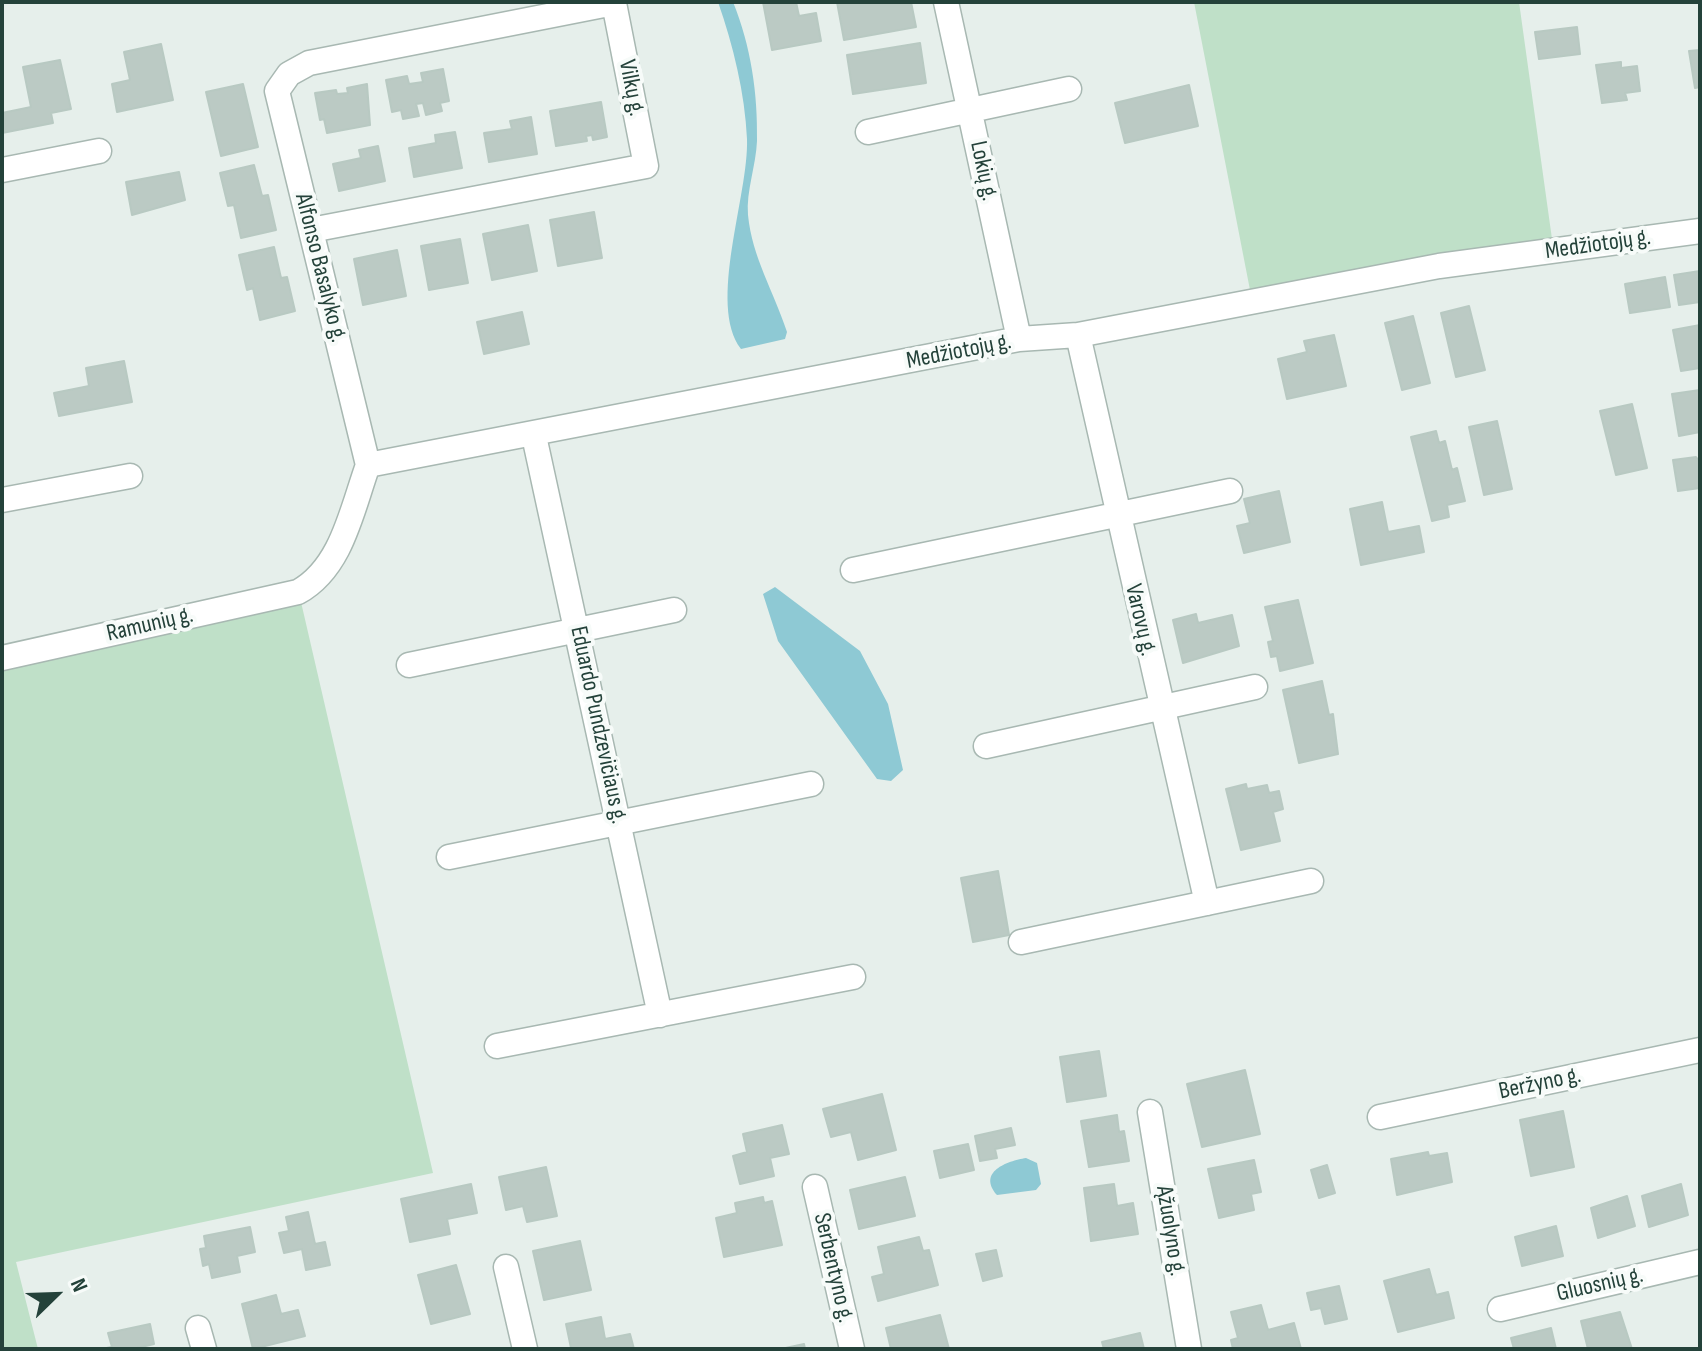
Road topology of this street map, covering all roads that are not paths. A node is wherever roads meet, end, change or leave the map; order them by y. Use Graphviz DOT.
graph roads {
  1 [pos="946,2"];
  2 [pos="289,74"];
  3 [pos="1069,89"];
  4 [pos="970,110"];
  5 [pos="868,132"];
  6 [pos="99,151"];
  7 [pos="2,170"];
  8 [pos="311,230"];
  9 [pos="1700,231"];
  10 [pos="1078,335"];
  11 [pos="1019,339"];
  12 [pos="534,436"];
  13 [pos="368,465"];
  14 [pos="130,476"];
  15 [pos="1230,491"];
  16 [pos="2,500"];
  17 [pos="1117,514"];
  18 [pos="853,570"];
  19 [pos="674,610"];
  20 [pos="577,630"];
  21 [pos="2,658"];
  22 [pos="409,665"];
  23 [pos="1255,687"];
  24 [pos="1160,708"];
  25 [pos="986,746"];
  26 [pos="811,784"];
  27 [pos="619,823"];
  28 [pos="449,857"];
  29 [pos="1311,881"];
  30 [pos="1207,903"];
  31 [pos="1021,942"];
  32 [pos="853,977"];
  33 [pos="660,1015"];
  34 [pos="497,1046"];
  35 [pos="1700,1050"];
  36 [pos="1150,1112"];
  37 [pos="1380,1117"];
  38 [pos="815,1187"];
  39 [pos="1700,1262"];
  40 [pos="506,1267"];
  41 [pos="1500,1309"];
  42 [pos="525,1349"];
  43 [pos="852,1349"];
  44 [pos="1189,1349"];
  1 -- 4 [label="street, Lokių g."];
  2 -- 8 [label="street, Alfonso Basalyko g."];
  2 -- 8 [label="street, Vilkų g."];
  3 -- 4 [label="street"];
  4 -- 5 [label="street"];
  4 -- 11 [label="street, Lokių g."];
  6 -- 7 [label="street"];
  8 -- 13 [label="street, Alfonso Basalyko g."];
  9 -- 10 [label="street, Medžiotojų g."];
  10 -- 11 [label="street, Medžiotojų g."];
  10 -- 17 [label="street, Varovų g."];
  11 -- 12 [label="street, Medžiotojų g."];
  12 -- 13 [label="street, Medžiotojų g."];
  12 -- 20 [label="street, Eduardo Pundzevičiaus g."];
  13 -- 21 [label="street, Ramunių g."];
  14 -- 16 [label="street"];
  15 -- 17 [label="street"];
  17 -- 18 [label="street"];
  17 -- 24 [label="street, Varovų g."];
  19 -- 20 [label="street"];
  20 -- 22 [label="street"];
  20 -- 27 [label="street, Eduardo Pundzevičiaus g."];
  23 -- 24 [label="street"];
  24 -- 25 [label="street"];
  24 -- 30 [label="street, Varovų g."];
  26 -- 27 [label="street"];
  27 -- 28 [label="street"];
  27 -- 33 [label="street, Eduardo Pundzevičiaus g."];
  29 -- 30 [label="street"];
  30 -- 31 [label="street"];
  32 -- 33 [label="street"];
  33 -- 34 [label="street"];
  35 -- 37 [label="street, Beržyno g."];
  36 -- 44 [label="street, Ąžuolyno g."];
  38 -- 43 [label="street, Serbentyno g."];
  39 -- 41 [label="street, Gluosnių g."];
  40 -- 42 [label="street"];
}
